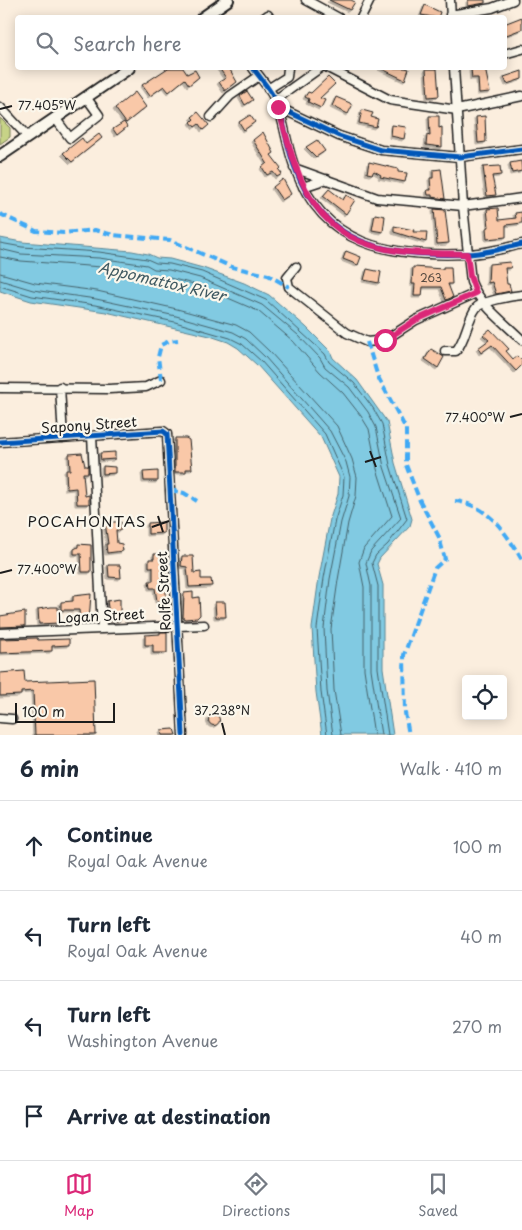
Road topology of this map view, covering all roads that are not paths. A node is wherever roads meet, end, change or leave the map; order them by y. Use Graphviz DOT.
graph roads {
  1 [pos="228,0"];
  2 [pos="306,0"];
  3 [pos="370,0"];
  4 [pos="450,0"];
  5 [pos="513,0"];
  6 [pos="215,14"];
  7 [pos="334,15"];
  8 [pos="362,15"];
  9 [pos="451,15"];
  10 [pos="456,15"];
  11 [pos="522,48"];
  12 [pos="507,53"];
  13 [pos="126,70"];
  14 [pos="254,70"];
  15 [pos="288,70"];
  16 [pos="317,70"];
  17 [pos="332,70"];
  18 [pos="454,70"];
  19 [pos="259,76"];
  20 [pos="268,89"];
  21 [pos="522,96"];
  22 [pos="86,97"];
  23 [pos="276,103"];
  24 [pos="0,107"];
  25 [pos="457,110"];
  26 [pos="211,117"];
  27 [pos="55,118"];
  28 [pos="28,137"];
  29 [pos="522,149"];
  30 [pos="2,154"];
  31 [pos="460,157"];
  32 [pos="294,168"];
  33 [pos="327,180"];
  34 [pos="303,187"];
  35 [pos="522,198"];
  36 [pos="463,206"];
  37 [pos="522,244"];
  38 [pos="467,254"];
  39 [pos="296,267"];
  40 [pos="476,293"];
  41 [pos="522,294"];
  42 [pos="485,304"];
  43 [pos="522,340"];
  44 [pos="444,351"];
  45 [pos="161,380"];
  46 [pos="60,387"];
  47 [pos="0,388"];
  48 [pos="92,436"];
  49 [pos="63,438"];
  50 [pos="0,442"];
  51 [pos="168,446"];
  52 [pos="177,625"];
  53 [pos="204,625"];
  54 [pos="102,629"];
  55 [pos="0,634"];
  56 [pos="0,718"];
  57 [pos="12,719"];
  58 [pos="183,735"];
  1 -- 6 [label="main road"];
  2 -- 7 [label="street"];
  3 -- 8 [label="street"];
  4 -- 9 [label="street"];
  5 -- 10 [label="street"];
  11 -- 12 [label="street"];
  13 -- 22 [label="main road"];
  14 -- 19 [label="street"];
  15 -- 20 [label="street"];
  16 -- 23 [label="street"];
  17 -- 25 [label="street"];
  18 -- 25 [label="street"];
  19 -- 20 [label="street"];
  19 -- 26 [label="street"];
  20 -- 23 [label="street"];
  21 -- 25 [label="street"];
  22 -- 27 [label="main road"];
  22 -- 27 [label="street"];
  23 -- 31 [label="street"];
  23 -- 32 [label="street"];
  24 -- 28 [label="street"];
  25 -- 31 [label="street"];
  27 -- 28 [label="main road"];
  28 -- 30 [label="main road"];
  29 -- 31 [label="street"];
  31 -- 36 [label="street"];
  32 -- 33 [label="street"];
  32 -- 34 [label="street"];
  33 -- 34 [label="street"];
  33 -- 36 [label="street"];
  34 -- 38 [label="street"];
  35 -- 36 [label="street"];
  36 -- 38 [label="street"];
  37 -- 38 [label="street"];
  38 -- 40 [label="street"];
  39 -- 40 [label="street"];
  40 -- 42 [label="street"];
  41 -- 42 [label="street"];
  42 -- 43 [label="street"];
  42 -- 44 [label="street"];
  45 -- 46 [label="street"];
  46 -- 47 [label="street"];
  46 -- 49 [label="street"];
  48 -- 49 [label="street, Sapony Street"];
  48 -- 51 [label="street, Sapony Street"];
  48 -- 54 [label="street"];
  49 -- 50 [label="street, Sapony Street"];
  51 -- 52 [label="street, Rolfe Street"];
  52 -- 53 [label="street, Logan Street"];
  52 -- 54 [label="street, Logan Street"];
  52 -- 58 [label="street, Rolfe Street"];
  54 -- 55 [label="street, Logan Street"];
  56 -- 57 [label="street"];
}
